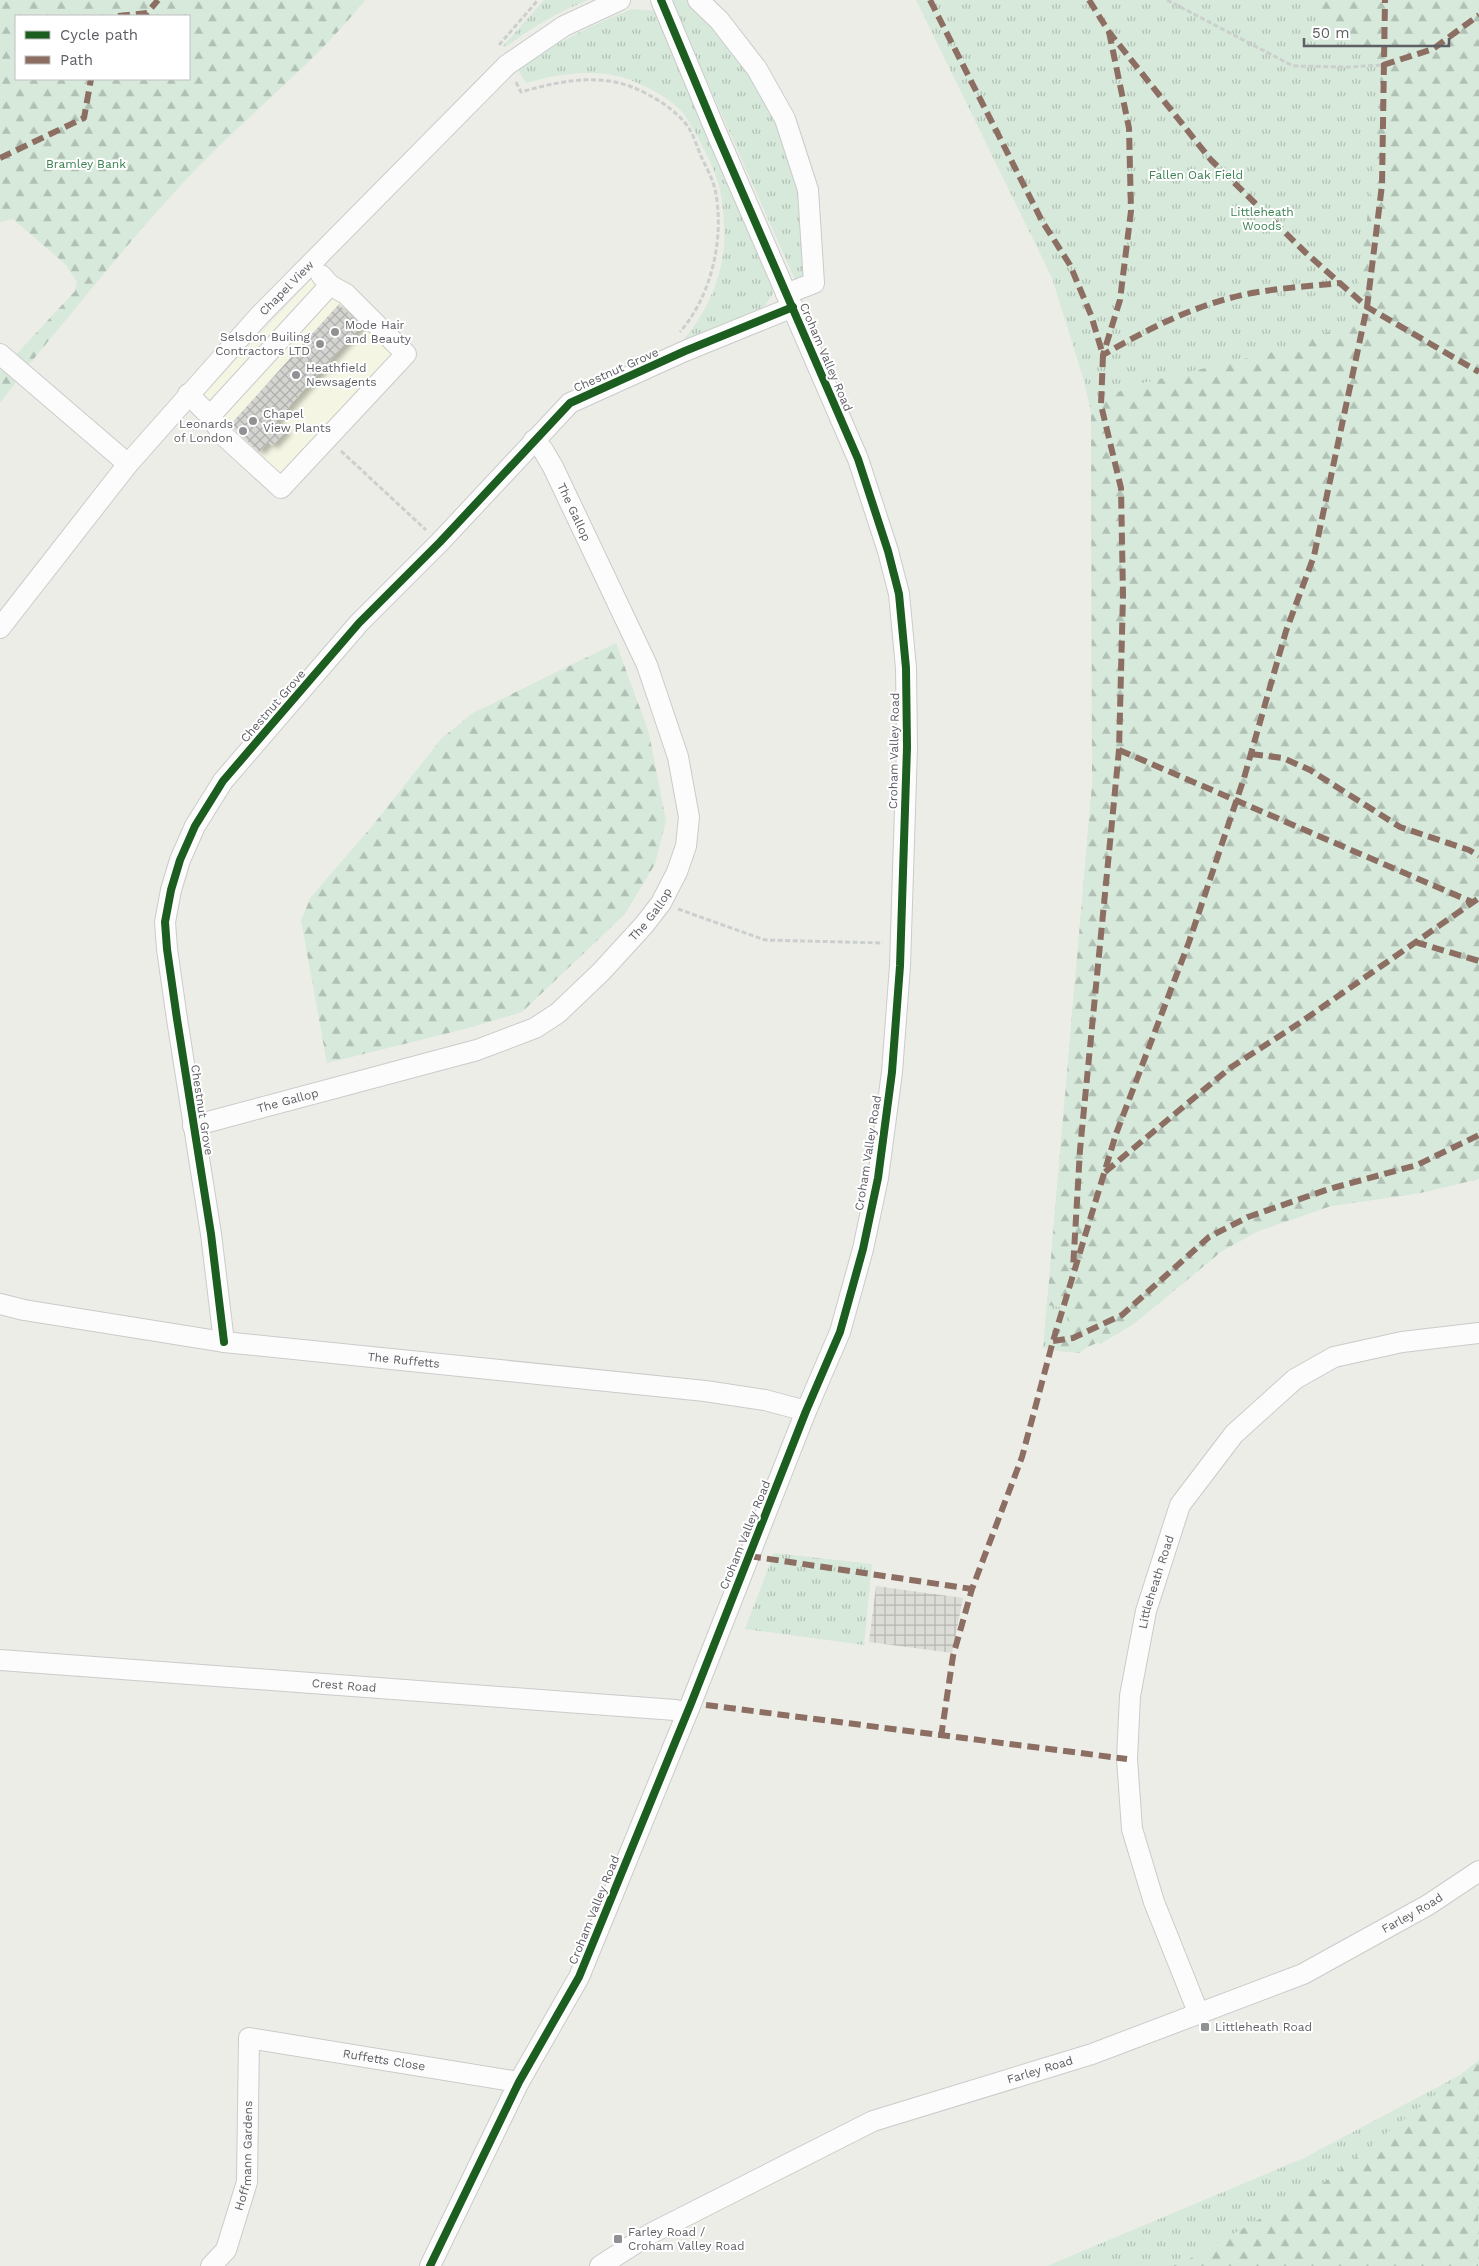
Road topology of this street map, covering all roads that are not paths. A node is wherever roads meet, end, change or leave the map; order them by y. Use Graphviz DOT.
graph roads {
  1 [pos="620,0"];
  2 [pos="661,0"];
  3 [pos="698,0"];
  4 [pos="310,265"];
  5 [pos="330,285"];
  6 [pos="790,301"];
  7 [pos="0,354"];
  8 [pos="188,394"];
  9 [pos="210,416"];
  10 [pos="534,440"];
  11 [pos="128,464"];
  12 [pos="0,628"];
  13 [pos="193,1126"];
  14 [pos="0,1304"];
  15 [pos="1479,1333"];
  16 [pos="224,1342"];
  17 [pos="806,1411"];
  18 [pos="0,1660"];
  19 [pos="687,1713"];
  20 [pos="1479,1871"];
  21 [pos="1198,2012"];
  22 [pos="249,2038"];
  23 [pos="519,2082"];
  24 [pos="211,2266"];
  25 [pos="430,2266"];
  26 [pos="600,2266"];
  1 -- 4 [label="street, Chapel View"];
  2 -- 6 [label="street, Croham Valley Road"];
  3 -- 6 [label="street, Chestnut Grove"];
  4 -- 5 [label="street"];
  4 -- 8 [label="street, Chapel View"];
  5 -- 9 [label="street"];
  5 -- 9 [label="street"];
  6 -- 10 [label="street, Chestnut Grove"];
  6 -- 17 [label="street, Croham Valley Road"];
  7 -- 11 [label="street"];
  8 -- 9 [label="street"];
  8 -- 11 [label="street, Chapel View"];
  10 -- 13 [label="street, Chestnut Grove"];
  10 -- 13 [label="street, The Gallop"];
  11 -- 12 [label="street, Chapel View"];
  13 -- 16 [label="street, Chestnut Grove"];
  14 -- 16 [label="street, The Ruffetts"];
  15 -- 21 [label="street, Littleheath Road"];
  16 -- 17 [label="street, The Ruffetts"];
  17 -- 19 [label="street, Croham Valley Road"];
  18 -- 19 [label="street, Crest Road"];
  19 -- 23 [label="street, Croham Valley Road"];
  20 -- 21 [label="street, Farley Road"];
  21 -- 26 [label="street, Farley Road"];
  22 -- 23 [label="street, Ruffetts Close"];
  22 -- 24 [label="street, Hoffmann Gardens"];
  23 -- 25 [label="street, Croham Valley Road"];
}
